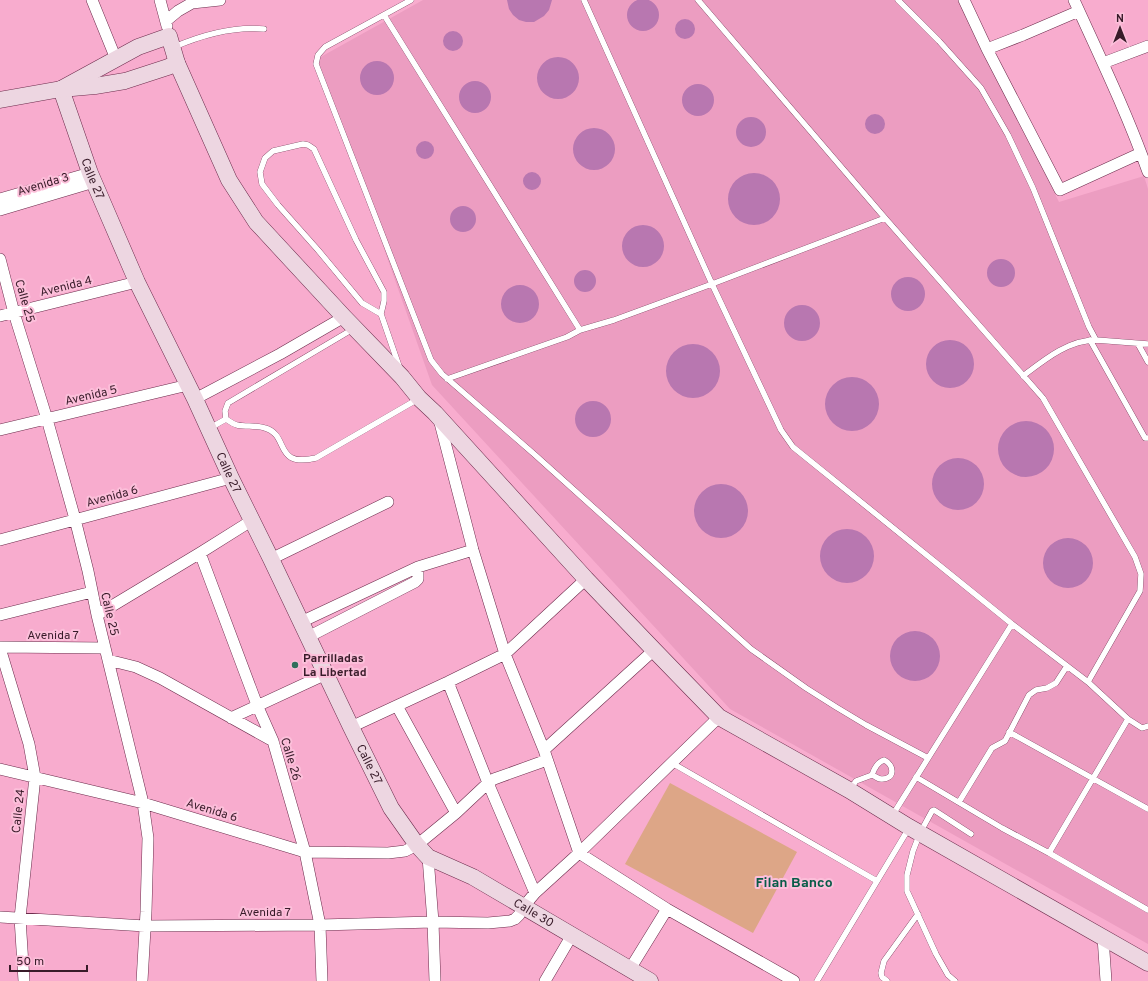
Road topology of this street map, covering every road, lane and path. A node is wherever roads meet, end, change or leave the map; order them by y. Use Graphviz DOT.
graph roads {
  1 [pos="92,0"];
  2 [pos="160,0"];
  3 [pos="220,0"];
  4 [pos="410,0"];
  5 [pos="584,0"];
  6 [pos="698,0"];
  7 [pos="898,0"];
  8 [pos="964,0"];
  9 [pos="1074,0"];
  10 [pos="1079,11"];
  11 [pos="384,15"];
  12 [pos="264,29"];
  13 [pos="169,35"];
  14 [pos="1148,46"];
  15 [pos="987,49"];
  16 [pos="116,59"];
  17 [pos="177,63"];
  18 [pos="1103,63"];
  19 [pos="55,90"];
  20 [pos="0,100"];
  21 [pos="1143,148"];
  22 [pos="1148,172"];
  23 [pos="92,177"];
  24 [pos="0,199"];
  25 [pos="0,210"];
  26 [pos="885,218"];
  27 [pos="0,260"];
  28 [pos="137,282"];
  29 [pos="712,284"];
  30 [pos="14,313"];
  31 [pos="382,314"];
  32 [pos="0,316"];
  33 [pos="349,322"];
  34 [pos="580,330"];
  35 [pos="1093,340"];
  36 [pos="1138,344"];
  37 [pos="1148,344"];
  38 [pos="1148,362"];
  39 [pos="1023,376"];
  40 [pos="402,377"];
  41 [pos="447,379"];
  42 [pos="191,392"];
  43 [pos="419,398"];
  44 [pos="438,416"];
  45 [pos="47,419"];
  46 [pos="226,419"];
  47 [pos="208,429"];
  48 [pos="0,430"];
  49 [pos="1148,438"];
  50 [pos="231,478"];
  51 [pos="388,502"];
  52 [pos="75,519"];
  53 [pos="251,521"];
  54 [pos="0,540"];
  55 [pos="473,550"];
  56 [pos="200,553"];
  57 [pos="271,559"];
  58 [pos="418,567"];
  59 [pos="586,579"];
  60 [pos="92,592"];
  61 [pos="0,615"];
  62 [pos="97,615"];
  63 [pos="301,622"];
  64 [pos="1012,624"];
  65 [pos="308,637"];
  66 [pos="0,647"];
  67 [pos="105,648"];
  68 [pos="654,650"];
  69 [pos="505,654"];
  70 [pos="108,660"];
  71 [pos="1067,666"];
  72 [pos="326,674"];
  73 [pos="448,682"];
  74 [pos="1088,682"];
  75 [pos="257,705"];
  76 [pos="397,706"];
  77 [pos="719,717"];
  78 [pos="231,718"];
  79 [pos="1128,719"];
  80 [pos="1148,726"];
  81 [pos="351,728"];
  82 [pos="1009,732"];
  83 [pos="273,741"];
  84 [pos="546,755"];
  85 [pos="928,758"];
  86 [pos="672,763"];
  87 [pos="0,769"];
  88 [pos="872,775"];
  89 [pos="35,777"];
  90 [pos="916,777"];
  91 [pos="1094,778"];
  92 [pos="488,783"];
  93 [pos="849,790"];
  94 [pos="959,802"];
  95 [pos="143,803"];
  96 [pos="1148,809"];
  97 [pos="456,813"];
  98 [pos="892,817"];
  99 [pos="915,830"];
  100 [pos="971,834"];
  101 [pos="423,851"];
  102 [pos="305,852"];
  103 [pos="580,852"];
  104 [pos="1049,853"];
  105 [pos="877,881"];
  106 [pos="535,893"];
  107 [pos="524,906"];
  108 [pos="666,909"];
  109 [pos="1148,910"];
  110 [pos="918,914"];
  111 [pos="0,917"];
  112 [pos="20,918"];
  113 [pos="433,922"];
  114 [pos="320,925"];
  115 [pos="145,926"];
  116 [pos="572,935"];
  117 [pos="1103,937"];
  118 [pos="1148,963"];
  119 [pos="630,969"];
  120 [pos="24,981"];
  121 [pos="142,981"];
  122 [pos="322,981"];
  123 [pos="435,981"];
  124 [pos="545,981"];
  125 [pos="650,981"];
  126 [pos="794,981"];
  127 [pos="817,981"];
  128 [pos="887,981"];
  129 [pos="955,981"];
  130 [pos="1106,981"];
  1 -- 16 [label="street"];
  2 -- 13 [label="street"];
  3 -- 13 [label="street"];
  4 -- 11 [label="lane"];
  5 -- 29 [label="lane"];
  6 -- 26 [label="lane"];
  7 -- 35 [label="lane"];
  8 -- 15 [label="street"];
  9 -- 10 [label="street"];
  10 -- 15 [label="street"];
  10 -- 18 [label="street"];
  11 -- 34 [label="lane"];
  11 -- 41 [label="lane"];
  12 -- 13 [label="lane"];
  13 -- 16 [label="main road"];
  13 -- 17 [label="main road"];
  14 -- 18 [label="street"];
  15 -- 21 [label="street"];
  16 -- 19 [label="main road"];
  17 -- 19 [label="main road"];
  17 -- 33 [label="main road"];
  18 -- 21 [label="street"];
  19 -- 20 [label="main road"];
  19 -- 23 [label="main road, Calle 27"];
  21 -- 22 [label="street"];
  23 -- 24 [label="street, Avenida 3"];
  23 -- 25 [label="street, Avenida 3"];
  23 -- 28 [label="main road, Calle 27"];
  26 -- 29 [label="lane"];
  26 -- 39 [label="lane"];
  27 -- 30 [label="street, Calle 25"];
  28 -- 30 [label="street, Avenida 4"];
  28 -- 42 [label="main road, Calle 27"];
  29 -- 34 [label="lane"];
  29 -- 64 [label="lane"];
  30 -- 32 [label="street, Avenida 4"];
  30 -- 45 [label="street, Calle 25"];
  31 -- 31 [label="lane"];
  31 -- 40 [label="lane"];
  33 -- 40 [label="main road"];
  33 -- 42 [label="street, Avenida 5"];
  33 -- 46 [label="lane"];
  34 -- 41 [label="lane"];
  35 -- 36 [label="lane"];
  35 -- 39 [label="lane"];
  35 -- 49 [label="lane"];
  36 -- 37 [label="lane"];
  36 -- 38 [label="lane"];
  39 -- 74 [label="lane"];
  40 -- 43 [label="main road"];
  41 -- 85 [label="lane"];
  42 -- 45 [label="street, Avenida 5"];
  42 -- 47 [label="main road, Calle 27"];
  43 -- 44 [label="main road"];
  43 -- 46 [label="lane"];
  44 -- 55 [label="street"];
  44 -- 59 [label="main road"];
  45 -- 48 [label="street, Avenida 5"];
  45 -- 52 [label="street, Calle 25"];
  46 -- 47 [label="lane"];
  47 -- 50 [label="main road, Calle 27"];
  50 -- 52 [label="street, Avenida 6"];
  50 -- 53 [label="main road, Calle 27"];
  51 -- 57 [label="street"];
  52 -- 54 [label="street, Avenida 6"];
  52 -- 60 [label="street, Calle 25"];
  53 -- 56 [label="street"];
  53 -- 57 [label="main road, Calle 27"];
  55 -- 58 [label="street"];
  55 -- 69 [label="street"];
  56 -- 62 [label="street"];
  56 -- 75 [label="street, Calle 26"];
  57 -- 63 [label="main road, Calle 27"];
  58 -- 63 [label="street"];
  58 -- 65 [label="street"];
  59 -- 68 [label="main road"];
  59 -- 69 [label="street"];
  60 -- 61 [label="street"];
  60 -- 62 [label="street, Calle 25"];
  62 -- 67 [label="street, Calle 25"];
  63 -- 65 [label="main road, Calle 27"];
  64 -- 71 [label="lane"];
  64 -- 85 [label="lane"];
  65 -- 72 [label="main road, Calle 27"];
  66 -- 67 [label="street, Avenida 7"];
  66 -- 89 [label="street, Calle 24"];
  67 -- 70 [label="street, Calle 25"];
  68 -- 77 [label="main road"];
  68 -- 84 [label="street"];
  69 -- 73 [label="street"];
  69 -- 84 [label="street"];
  70 -- 78 [label="street"];
  70 -- 95 [label="street, Calle 25"];
  71 -- 74 [label="lane"];
  71 -- 82 [label="lane"];
  72 -- 75 [label="street"];
  72 -- 81 [label="main road, Calle 27"];
  73 -- 76 [label="street"];
  73 -- 92 [label="street"];
  74 -- 79 [label="lane"];
  75 -- 78 [label="street"];
  75 -- 83 [label="street, Calle 26"];
  76 -- 81 [label="street"];
  76 -- 97 [label="street"];
  77 -- 86 [label="street, Avenida 7"];
  77 -- 93 [label="main road"];
  78 -- 83 [label="street"];
  79 -- 80 [label="lane"];
  79 -- 91 [label="lane"];
  81 -- 101 [label="main road, Calle 27"];
  82 -- 91 [label="lane"];
  82 -- 94 [label="lane"];
  83 -- 102 [label="street, Calle 26"];
  84 -- 92 [label="street, Avenida 6"];
  84 -- 103 [label="street"];
  85 -- 90 [label="lane"];
  86 -- 103 [label="street, Avenida 7"];
  86 -- 105 [label="lane"];
  87 -- 89 [label="street, Avenida 6"];
  88 -- 93 [label="lane"];
  89 -- 95 [label="street, Avenida 6"];
  89 -- 112 [label="street, Calle 24"];
  90 -- 94 [label="lane"];
  90 -- 98 [label="lane"];
  91 -- 96 [label="lane"];
  91 -- 104 [label="lane"];
  92 -- 97 [label="street, Avenida 6"];
  92 -- 106 [label="street"];
  93 -- 98 [label="main road"];
  94 -- 104 [label="lane"];
  95 -- 102 [label="street, Avenida 6"];
  95 -- 115 [label="street, Calle 25"];
  97 -- 101 [label="street, Avenida 6"];
  98 -- 99 [label="main road"];
  99 -- 100 [label="lane"];
  99 -- 105 [label="lane"];
  99 -- 110 [label="lane"];
  99 -- 117 [label="main road"];
  101 -- 102 [label="street, Avenida 6"];
  101 -- 107 [label="main road, Calle 30"];
  101 -- 113 [label="street"];
  102 -- 114 [label="street, Calle 26"];
  103 -- 106 [label="street, Avenida 7"];
  103 -- 108 [label="street"];
  104 -- 109 [label="lane"];
  105 -- 127 [label="lane"];
  106 -- 107 [label="street, Avenida 7"];
  107 -- 113 [label="street, Avenida 7"];
  107 -- 116 [label="main road, Calle 30"];
  108 -- 119 [label="street"];
  108 -- 126 [label="street"];
  110 -- 128 [label="lane"];
  110 -- 129 [label="lane"];
  111 -- 112 [label="street, Avenida 7"];
  112 -- 115 [label="street, Avenida 7"];
  112 -- 120 [label="street, Calle 24"];
  113 -- 114 [label="street, Avenida 7"];
  113 -- 123 [label="street"];
  114 -- 115 [label="street, Avenida 7"];
  114 -- 122 [label="street, Calle 26"];
  115 -- 121 [label="street, Calle 25"];
  116 -- 119 [label="main road, Calle 30"];
  116 -- 124 [label="street"];
  117 -- 118 [label="main road"];
  117 -- 130 [label="street"];
  119 -- 125 [label="main road, Calle 30"];
}
